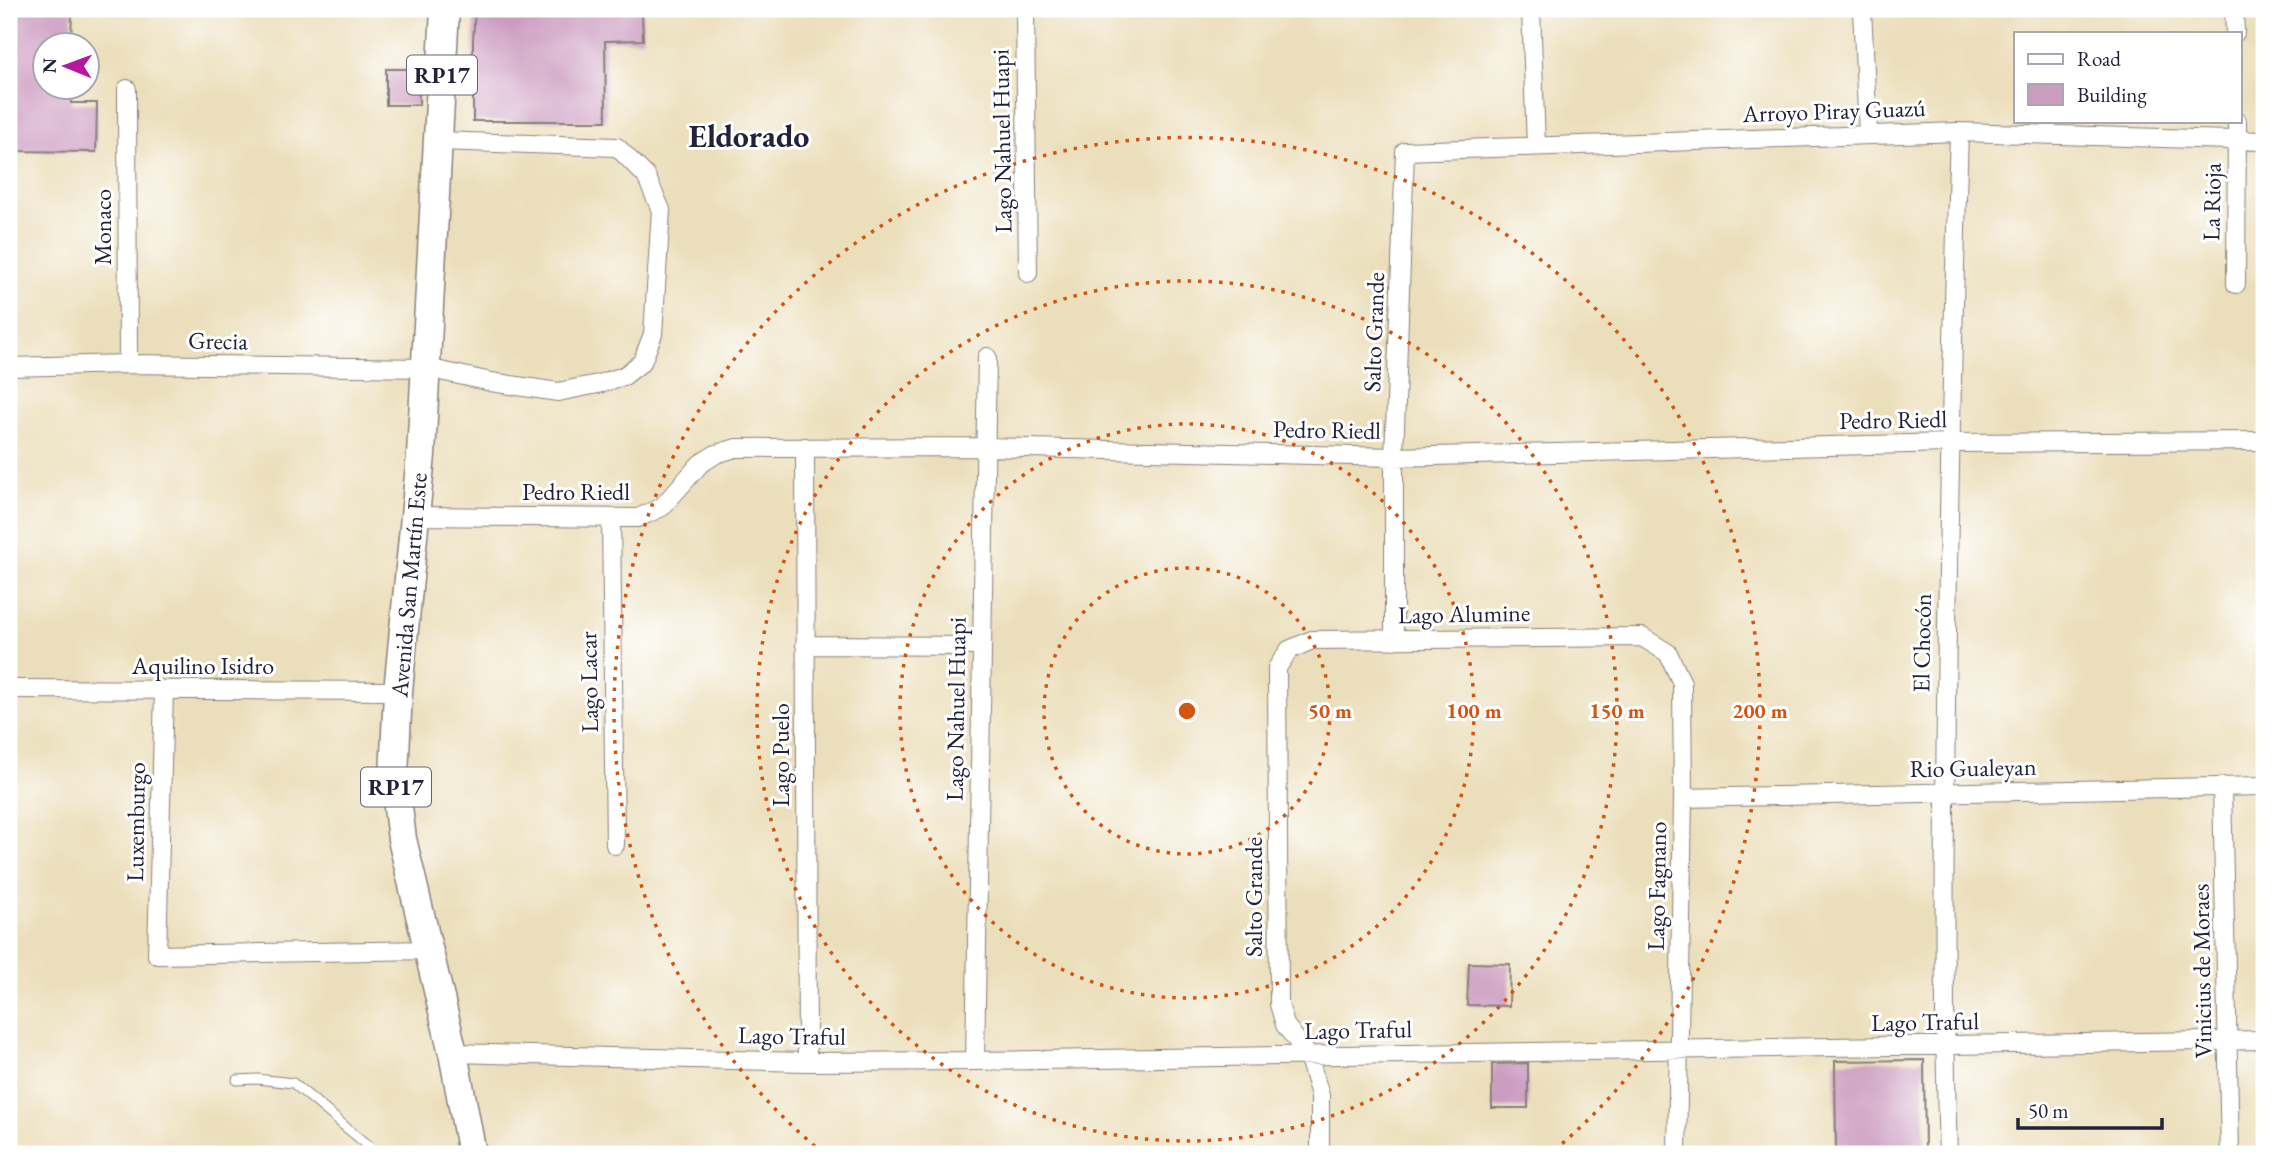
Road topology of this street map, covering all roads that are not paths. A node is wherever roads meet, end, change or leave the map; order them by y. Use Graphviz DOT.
graph roads {
  1 [pos="445,9"];
  2 [pos="1025,9"];
  3 [pos="1531,9"];
  4 [pos="1862,9"];
  5 [pos="2234,9"];
  6 [pos="2235,32"];
  7 [pos="127,89"];
  8 [pos="2237,122"];
  9 [pos="1959,132"];
  10 [pos="1868,133"];
  11 [pos="439,141"];
  12 [pos="2238,141"];
  13 [pos="2264,141"];
  14 [pos="1536,146"];
  15 [pos="1405,151"];
  16 [pos="1028,273"];
  17 [pos="2236,284"];
  18 [pos="987,357"];
  19 [pos="128,364"];
  20 [pos="9,367"];
  21 [pos="427,368"];
  22 [pos="2264,441"];
  23 [pos="1949,443"];
  24 [pos="805,447"];
  25 [pos="985,447"];
  26 [pos="1394,457"];
  27 [pos="415,516"];
  28 [pos="611,517"];
  29 [pos="1642,637"];
  30 [pos="1394,640"];
  31 [pos="805,645"];
  32 [pos="982,646"];
  33 [pos="1289,650"];
  34 [pos="9,689"];
  35 [pos="164,690"];
  36 [pos="398,691"];
  37 [pos="2222,786"];
  38 [pos="2264,786"];
  39 [pos="1945,794"];
  40 [pos="1683,798"];
  41 [pos="615,845"];
  42 [pos="429,950"];
  43 [pos="2264,1040"];
  44 [pos="2228,1041"];
  45 [pos="1944,1046"];
  46 [pos="1679,1051"];
  47 [pos="453,1054"];
  48 [pos="1308,1055"];
  49 [pos="975,1061"];
  50 [pos="807,1062"];
  51 [pos="237,1080"];
  52 [pos="379,1154"];
  53 [pos="472,1154"];
  54 [pos="1320,1154"];
  55 [pos="1677,1154"];
  56 [pos="1948,1154"];
  57 [pos="2230,1154"];
  1 -- 11 [label="main road, Avenida San Martín Este / RP17"];
  2 -- 16 [label="street, Lago Nahuel Huapi"];
  3 -- 14 [label="street"];
  4 -- 10 [label="street"];
  5 -- 6 [label="street"];
  7 -- 19 [label="street, Monaco"];
  8 -- 12 [label="street, La Rioja"];
  9 -- 10 [label="street, Arroyo Piray Guazú"];
  9 -- 12 [label="street, Arroyo Piray Guazú"];
  9 -- 23 [label="street, El Chocón"];
  10 -- 14 [label="street, Arroyo Piray Guazú"];
  11 -- 21 [label="main road, Avenida San Martín Este / RP17"];
  11 -- 21 [label="street, Grecia"];
  12 -- 13 [label="street, Arroyo Piray Guazú"];
  12 -- 17 [label="street, La Rioja"];
  14 -- 15 [label="street, Arroyo Piray Guazú"];
  15 -- 26 [label="street, Salto Grande"];
  18 -- 25 [label="street, Lago Nahuel Huapi"];
  19 -- 20 [label="street, Grecia"];
  19 -- 21 [label="street, Grecia"];
  21 -- 27 [label="main road, Avenida San Martín Este / RP17"];
  22 -- 23 [label="street, Pedro Riedl"];
  23 -- 26 [label="street, Pedro Riedl"];
  23 -- 39 [label="street, El Chocón"];
  24 -- 25 [label="street, Pedro Riedl"];
  24 -- 28 [label="street, Pedro Riedl"];
  24 -- 31 [label="street, Lago Puelo"];
  25 -- 26 [label="street, Pedro Riedl"];
  25 -- 32 [label="street, Lago Nahuel Huapi"];
  26 -- 30 [label="street, Salto Grande"];
  27 -- 28 [label="street, Pedro Riedl"];
  27 -- 36 [label="main road, Avenida San Martín Este / RP17"];
  28 -- 41 [label="street, Lago Lacar"];
  29 -- 30 [label="street, Lago Alumine"];
  29 -- 40 [label="street, Lago Fagnano"];
  30 -- 33 [label="street, Lago Alumine"];
  31 -- 32 [label="street"];
  31 -- 50 [label="street, Lago Puelo"];
  32 -- 49 [label="street, Lago Nahuel Huapi"];
  33 -- 48 [label="street, Salto Grande"];
  34 -- 35 [label="street, Aquilino Isidro"];
  35 -- 36 [label="street, Aquilino Isidro"];
  35 -- 42 [label="street, Luxemburgo"];
  36 -- 42 [label="main road, Avenida San Martín Este / RP17"];
  37 -- 38 [label="street, Rio Gualeyan"];
  37 -- 39 [label="street, Rio Gualeyan"];
  37 -- 44 [label="street, Vinicius de Moraes"];
  39 -- 40 [label="street, Rio Gualeyan"];
  39 -- 45 [label="street, El Chocón"];
  40 -- 46 [label="street, Lago Fagnano"];
  42 -- 47 [label="main road, Avenida San Martín Este / RP17"];
  43 -- 44 [label="street, Lago Traful"];
  44 -- 45 [label="street, Lago Traful"];
  44 -- 57 [label="street, Vinicius de Moraes"];
  45 -- 46 [label="street, Lago Traful"];
  45 -- 56 [label="street, El Chocón"];
  46 -- 48 [label="street, Lago Traful"];
  46 -- 55 [label="street, Lago Fagnano"];
  47 -- 50 [label="street, Lago Traful"];
  47 -- 53 [label="main road, Avenida San Martín Este / RP17"];
  48 -- 49 [label="street, Lago Traful"];
  48 -- 54 [label="street"];
  49 -- 50 [label="street, Lago Traful"];
  51 -- 52 [label="lane"];
}
